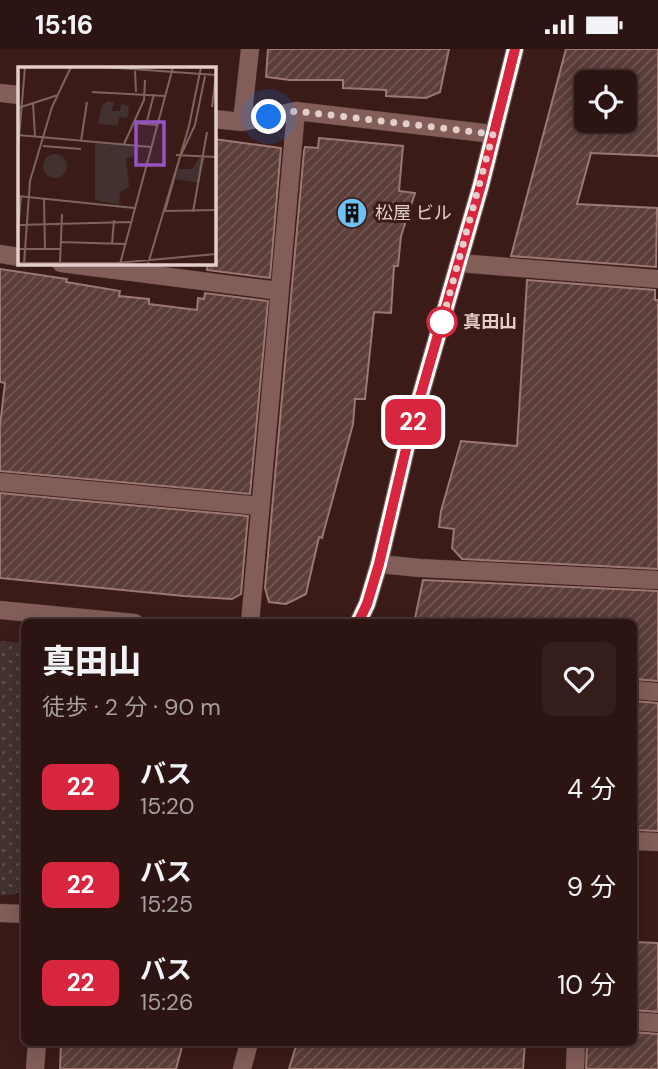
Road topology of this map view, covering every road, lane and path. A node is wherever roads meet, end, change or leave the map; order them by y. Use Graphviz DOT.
graph roads {
  1 [pos="250,49"];
  2 [pos="515,49"];
  3 [pos="0,93"];
  4 [pos="18,95"];
  5 [pos="296,111"];
  6 [pos="215,119"];
  7 [pos="242,122"];
  8 [pos="493,134"];
  9 [pos="0,254"];
  10 [pos="18,257"];
  11 [pos="459,263"];
  12 [pos="69,264"];
  13 [pos="658,279"];
  14 [pos="279,291"];
  15 [pos="0,482"];
  16 [pos="260,506"];
  17 [pos="379,564"];
  18 [pos="658,580"];
  19 [pos="0,610"];
  20 [pos="59,619"];
  21 [pos="250,619"];
  22 [pos="360,619"];
  23 [pos="637,690"];
  24 [pos="658,692"];
  25 [pos="637,841"];
  26 [pos="658,842"];
  27 [pos="0,913"];
  28 [pos="21,914"];
  29 [pos="637,1021"];
  30 [pos="658,1023"];
  31 [pos="37,1046"];
  32 [pos="248,1046"];
  33 [pos="576,1046"];
  34 [pos="35,1069"];
  35 [pos="242,1069"];
  36 [pos="575,1069"];
  1 -- 7 [label="street"];
  2 -- 8 [label="street"];
  3 -- 4 [label="street"];
  5 -- 7 [label="street"];
  5 -- 8 [label="street"];
  5 -- 14 [label="street"];
  6 -- 7 [label="street"];
  8 -- 11 [label="street"];
  9 -- 10 [label="street"];
  11 -- 13 [label="street"];
  11 -- 17 [label="street"];
  12 -- 14 [label="street"];
  14 -- 16 [label="street"];
  15 -- 16 [label="street"];
  16 -- 21 [label="street"];
  17 -- 18 [label="street"];
  17 -- 22 [label="street"];
  19 -- 20 [label="street"];
  23 -- 24 [label="street"];
  25 -- 26 [label="street"];
  27 -- 28 [label="street"];
  29 -- 30 [label="street"];
  31 -- 34 [label="street"];
  32 -- 35 [label="street"];
  33 -- 36 [label="street"];
}
